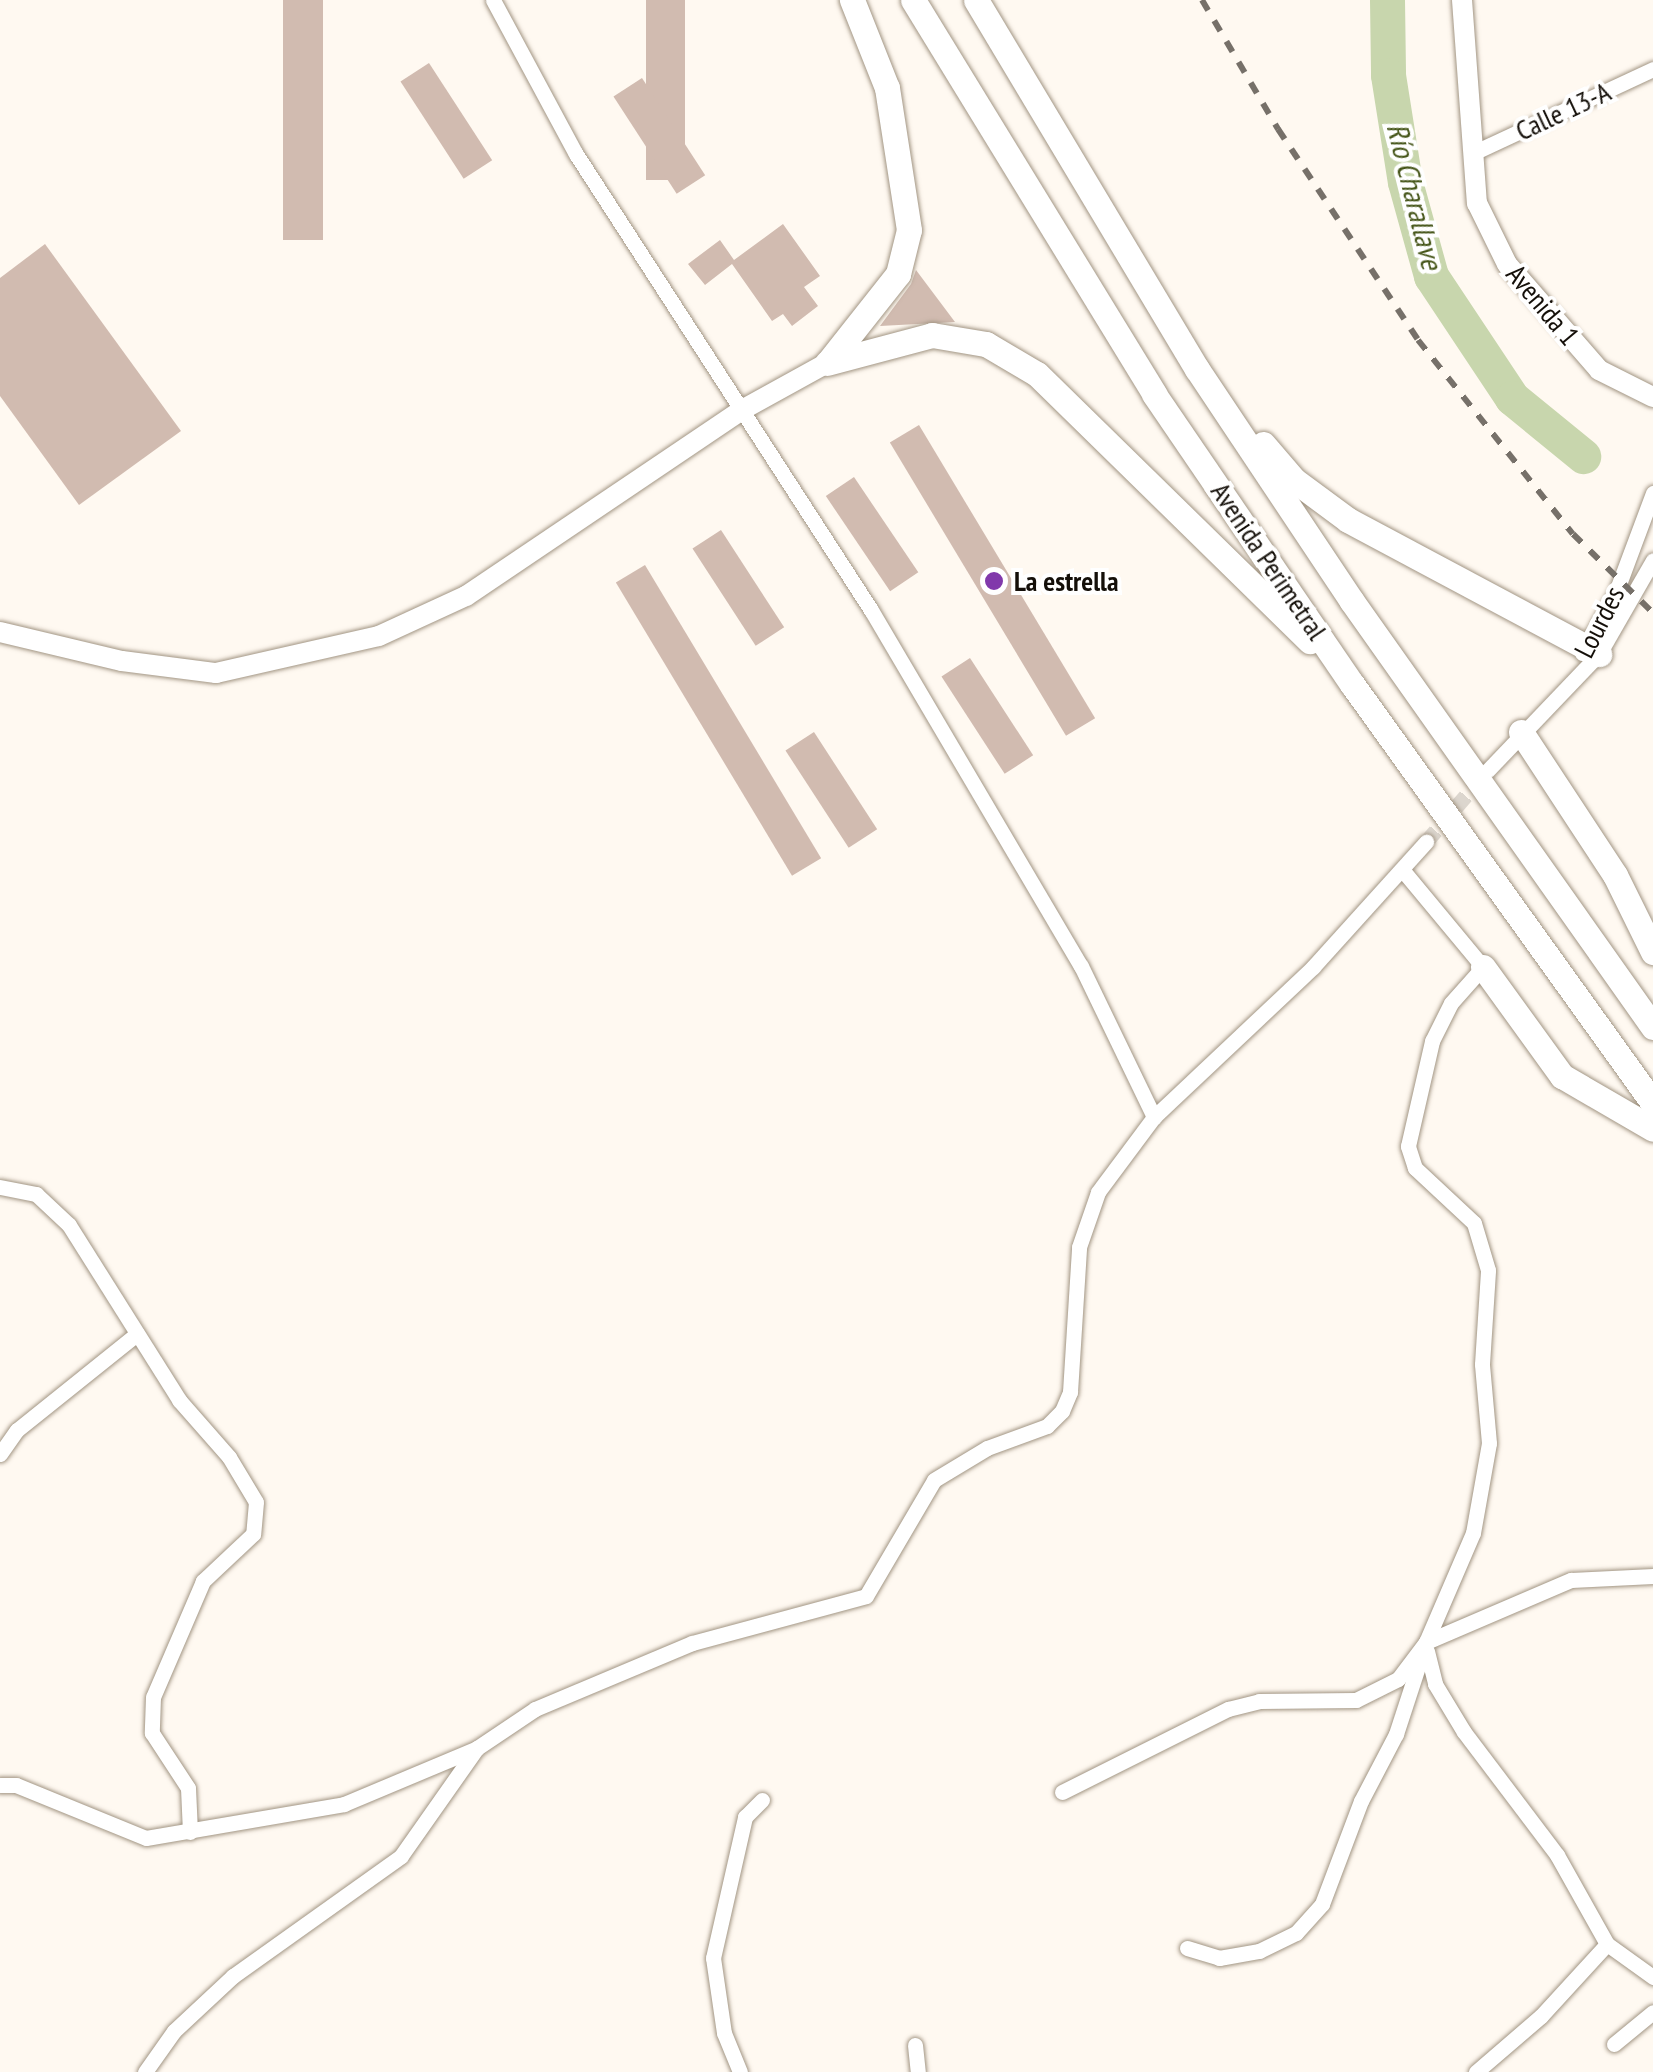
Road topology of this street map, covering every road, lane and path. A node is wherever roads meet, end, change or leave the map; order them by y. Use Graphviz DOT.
graph roads {
  1 [pos="493,0"];
  2 [pos="852,0"];
  3 [pos="913,0"];
  4 [pos="976,0"];
  5 [pos="1462,0"];
  6 [pos="1653,68"];
  7 [pos="1473,154"];
  8 [pos="827,363"];
  9 [pos="1197,369"];
  10 [pos="1653,397"];
  11 [pos="742,410"];
  12 [pos="1653,493"];
  13 [pos="1653,560"];
  14 [pos="0,632"];
  15 [pos="1592,651"];
  16 [pos="1352,684"];
  17 [pos="1520,732"];
  18 [pos="1488,770"];
  19 [pos="1426,842"];
  20 [pos="1405,873"];
  21 [pos="1653,952"];
  22 [pos="1482,967"];
  23 [pos="1653,1027"];
  24 [pos="1625,1066"];
  25 [pos="1600,1103"];
  26 [pos="1653,1104"];
  27 [pos="1154,1117"];
  28 [pos="1653,1129"];
  29 [pos="0,1187"];
  30 [pos="138,1334"];
  31 [pos="0,1454"];
  32 [pos="1653,1576"];
  33 [pos="1426,1642"];
  34 [pos="477,1748"];
  35 [pos="0,1784"];
  36 [pos="1062,1792"];
  37 [pos="762,1800"];
  38 [pos="190,1832"];
  39 [pos="1607,1944"];
  40 [pos="1187,1948"];
  41 [pos="1653,1977"];
  42 [pos="1653,2012"];
  43 [pos="916,2044"];
  44 [pos="1614,2044"];
  45 [pos="145,2072"];
  46 [pos="740,2072"];
  47 [pos="918,2072"];
  48 [pos="1476,2072"];
  1 -- 11 [label="street"];
  2 -- 8 [label="highway"];
  3 -- 16 [label="highway, Avenida Perimetral"];
  4 -- 9 [label="highway, Avenida Perimetral"];
  5 -- 7 [label="street, Avenida 1"];
  6 -- 7 [label="street, Calle 13-A"];
  7 -- 10 [label="street, Avenida 1"];
  8 -- 11 [label="street"];
  8 -- 16 [label="highway"];
  9 -- 15 [label="highway"];
  9 -- 23 [label="highway, Avenida Perimetral"];
  11 -- 14 [label="street"];
  11 -- 27 [label="street"];
  12 -- 15 [label="street, Lourdes"];
  13 -- 15 [label="street"];
  15 -- 17 [label="street"];
  16 -- 24 [label="highway, Avenida Perimetral"];
  17 -- 18 [label="street"];
  17 -- 21 [label="highway"];
  19 -- 20 [label="street"];
  20 -- 22 [label="street"];
  20 -- 27 [label="street"];
  22 -- 25 [label="highway"];
  22 -- 33 [label="street"];
  24 -- 25 [label="highway"];
  24 -- 26 [label="highway, Avenida Perimetral"];
  25 -- 28 [label="highway"];
  27 -- 34 [label="street"];
  29 -- 30 [label="street"];
  30 -- 31 [label="street"];
  30 -- 38 [label="street"];
  32 -- 33 [label="street"];
  33 -- 36 [label="street"];
  33 -- 39 [label="street"];
  33 -- 40 [label="street"];
  34 -- 38 [label="street"];
  34 -- 45 [label="street"];
  35 -- 38 [label="street"];
  37 -- 46 [label="street"];
  39 -- 41 [label="street"];
  39 -- 48 [label="street"];
  42 -- 44 [label="street"];
  43 -- 47 [label="street"];
}
